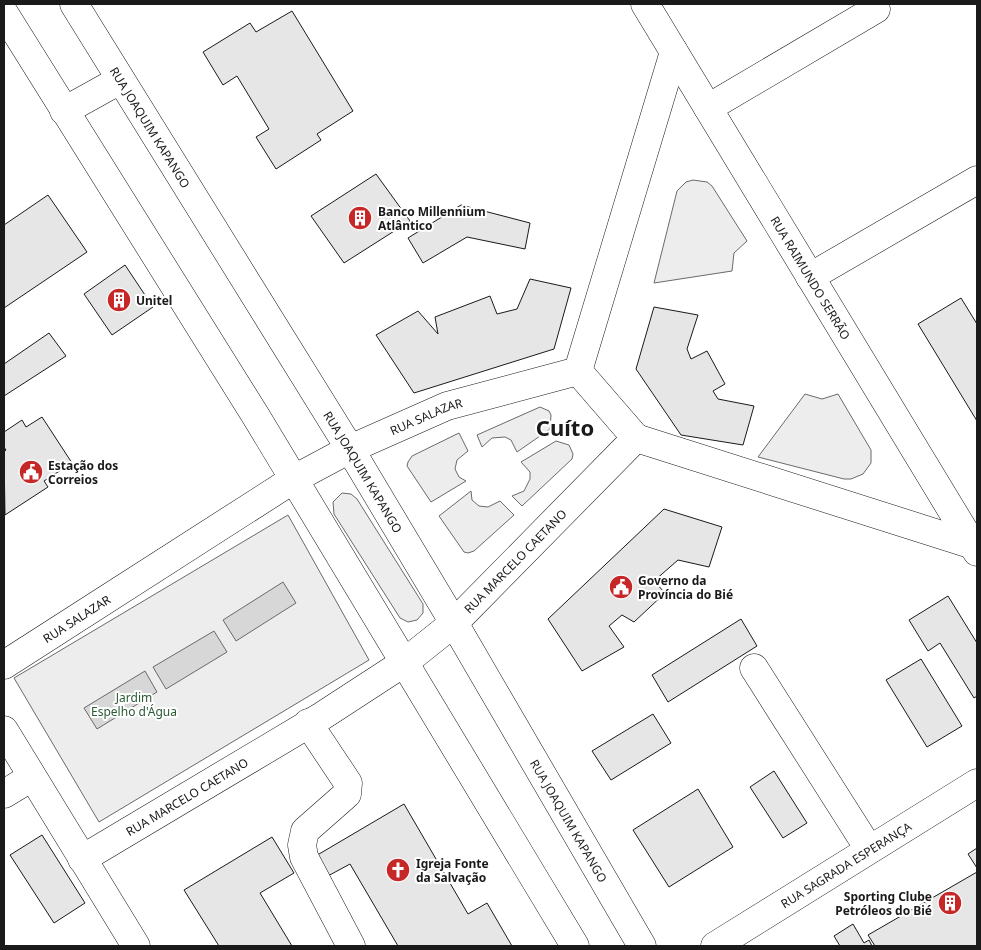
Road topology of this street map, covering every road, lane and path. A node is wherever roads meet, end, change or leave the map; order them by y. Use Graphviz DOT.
graph roads {
  1 [pos="74,4"];
  2 [pos="645,4"];
  3 [pos="876,9"];
  4 [pos="4,12"];
  5 [pos="674,52"];
  6 [pos="120,80"];
  7 [pos="708,108"];
  8 [pos="64,111"];
  9 [pos="977,180"];
  10 [pos="810,277"];
  11 [pos="578,370"];
  12 [pos="636,438"];
  13 [pos="350,449"];
  14 [pos="294,479"];
  15 [pos="975,548"];
  16 [pos="454,623"];
  17 [pos="405,662"];
  18 [pos="4,665"];
  19 [pos="754,668"];
  20 [pos="308,723"];
  21 [pos="4,730"];
  22 [pos="32,777"];
  23 [pos="977,783"];
  24 [pos="4,794"];
  25 [pos="868,849"];
  26 [pos="82,859"];
  27 [pos="136,946"];
  28 [pos="351,946"];
  29 [pos="575,946"];
  30 [pos="642,946"];
  31 [pos="715,946"];
  1 -- 6 [label="street, RUA JOAQUIM KAPANGO"];
  2 -- 5 [label="street, RUA RAIMUNDO SERRÃO"];
  3 -- 7 [label="street"];
  4 -- 8 [label="street"];
  5 -- 7 [label="street, RUA RAIMUNDO SERRÃO"];
  5 -- 11 [label="street"];
  6 -- 8 [label="street"];
  6 -- 13 [label="street, RUA JOAQUIM KAPANGO"];
  7 -- 10 [label="street, RUA RAIMUNDO SERRÃO"];
  8 -- 14 [label="street"];
  9 -- 10 [label="street"];
  10 -- 15 [label="street, RUA RAIMUNDO SERRÃO"];
  11 -- 12 [label="street"];
  11 -- 13 [label="street, RUA SALAZAR"];
  12 -- 15 [label="street"];
  12 -- 16 [label="street, RUA MARCELO CAETANO"];
  13 -- 14 [label="street, RUA SALAZAR"];
  13 -- 16 [label="street, RUA JOAQUIM KAPANGO"];
  14 -- 17 [label="street"];
  14 -- 18 [label="street, RUA SALAZAR"];
  16 -- 17 [label="street, RUA MARCELO CAETANO"];
  16 -- 30 [label="street, RUA JOAQUIM KAPANGO"];
  17 -- 20 [label="street, RUA MARCELO CAETANO"];
  17 -- 29 [label="street"];
  19 -- 25 [label="street"];
  20 -- 26 [label="street, RUA MARCELO CAETANO"];
  20 -- 28 [label="street"];
  21 -- 22 [label="street"];
  22 -- 24 [label="street"];
  22 -- 26 [label="street"];
  23 -- 25 [label="street, RUA SAGRADA ESPERANÇA"];
  25 -- 31 [label="street, RUA SAGRADA ESPERANÇA"];
  26 -- 27 [label="street"];
}
